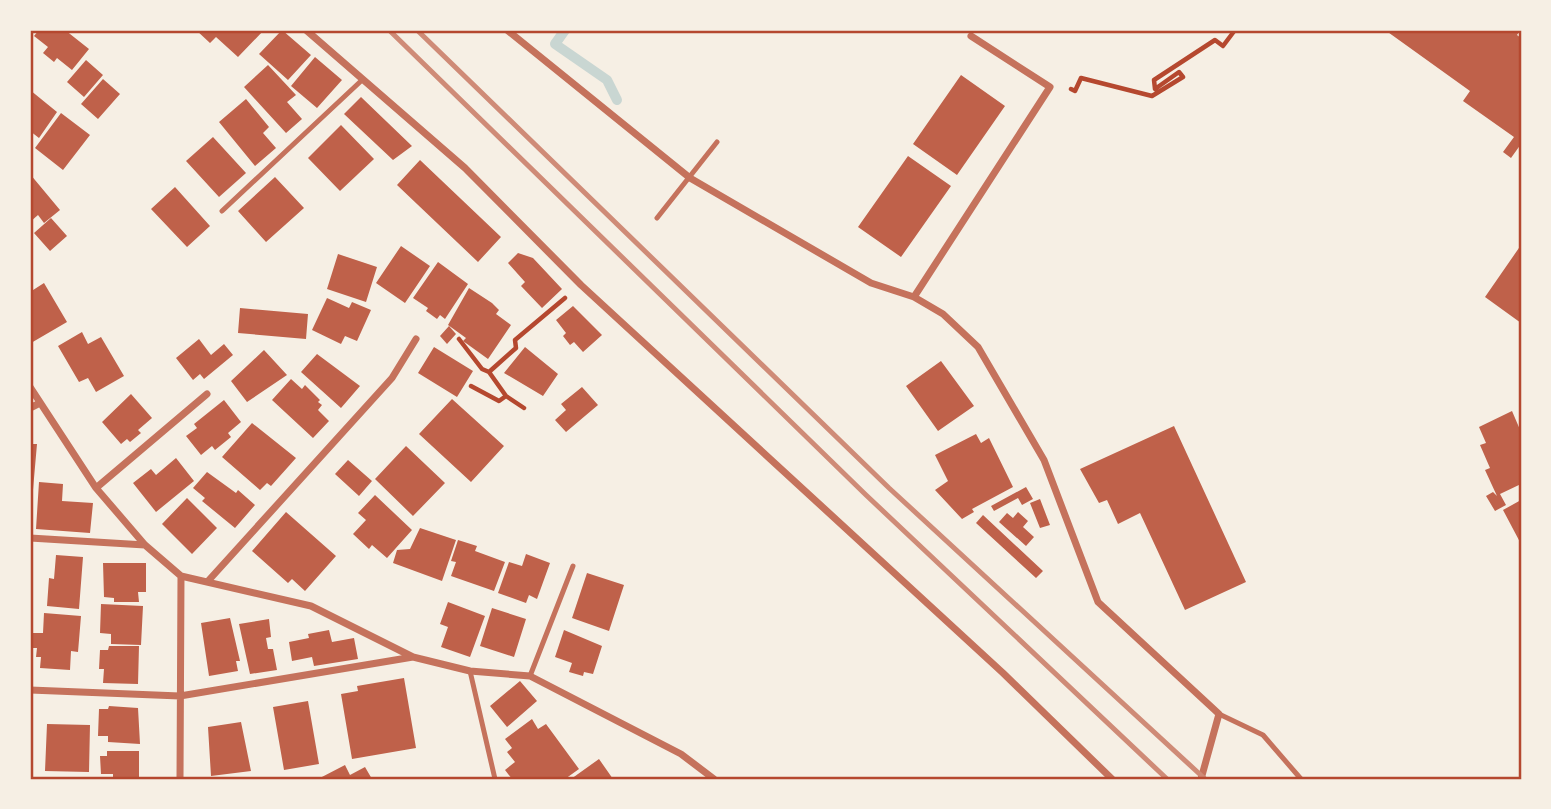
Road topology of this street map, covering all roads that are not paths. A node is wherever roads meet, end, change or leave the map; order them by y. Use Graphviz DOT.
graph roads {
  1 [pos="306,30"];
  2 [pos="507,30"];
  3 [pos="971,36"];
  4 [pos="361,81"];
  5 [pos="717,142"];
  6 [pos="690,178"];
  7 [pos="222,211"];
  8 [pos="657,218"];
  9 [pos="914,297"];
  10 [pos="416,339"];
  11 [pos="30,387"];
  12 [pos="207,394"];
  13 [pos="40,402"];
  14 [pos="30,408"];
  15 [pos="96,488"];
  16 [pos="30,538"];
  17 [pos="145,545"];
  18 [pos="573,566"];
  19 [pos="181,576"];
  20 [pos="209,580"];
  21 [pos="413,657"];
  22 [pos="470,671"];
  23 [pos="530,676"];
  24 [pos="30,691"];
  25 [pos="180,696"];
  26 [pos="1219,714"];
  27 [pos="180,779"];
  28 [pos="495,779"];
  29 [pos="714,779"];
  30 [pos="1112,779"];
  31 [pos="1201,779"];
  32 [pos="1301,779"];
  1 -- 4 [label="street"];
  2 -- 6 [label="street"];
  3 -- 9 [label="street"];
  4 -- 7 [label="lane"];
  4 -- 30 [label="street"];
  5 -- 6 [label="lane"];
  6 -- 8 [label="lane"];
  6 -- 9 [label="street"];
  9 -- 26 [label="street"];
  10 -- 20 [label="street"];
  11 -- 13 [label="street"];
  12 -- 15 [label="street"];
  13 -- 14 [label="street"];
  13 -- 15 [label="street"];
  15 -- 17 [label="street"];
  16 -- 17 [label="street"];
  17 -- 19 [label="street"];
  18 -- 23 [label="lane"];
  19 -- 20 [label="street"];
  19 -- 25 [label="street"];
  20 -- 21 [label="street"];
  21 -- 22 [label="street"];
  21 -- 25 [label="street"];
  22 -- 23 [label="street"];
  22 -- 28 [label="lane"];
  23 -- 29 [label="street"];
  24 -- 25 [label="street"];
  25 -- 27 [label="street"];
  26 -- 31 [label="street"];
  26 -- 32 [label="lane"];
}
